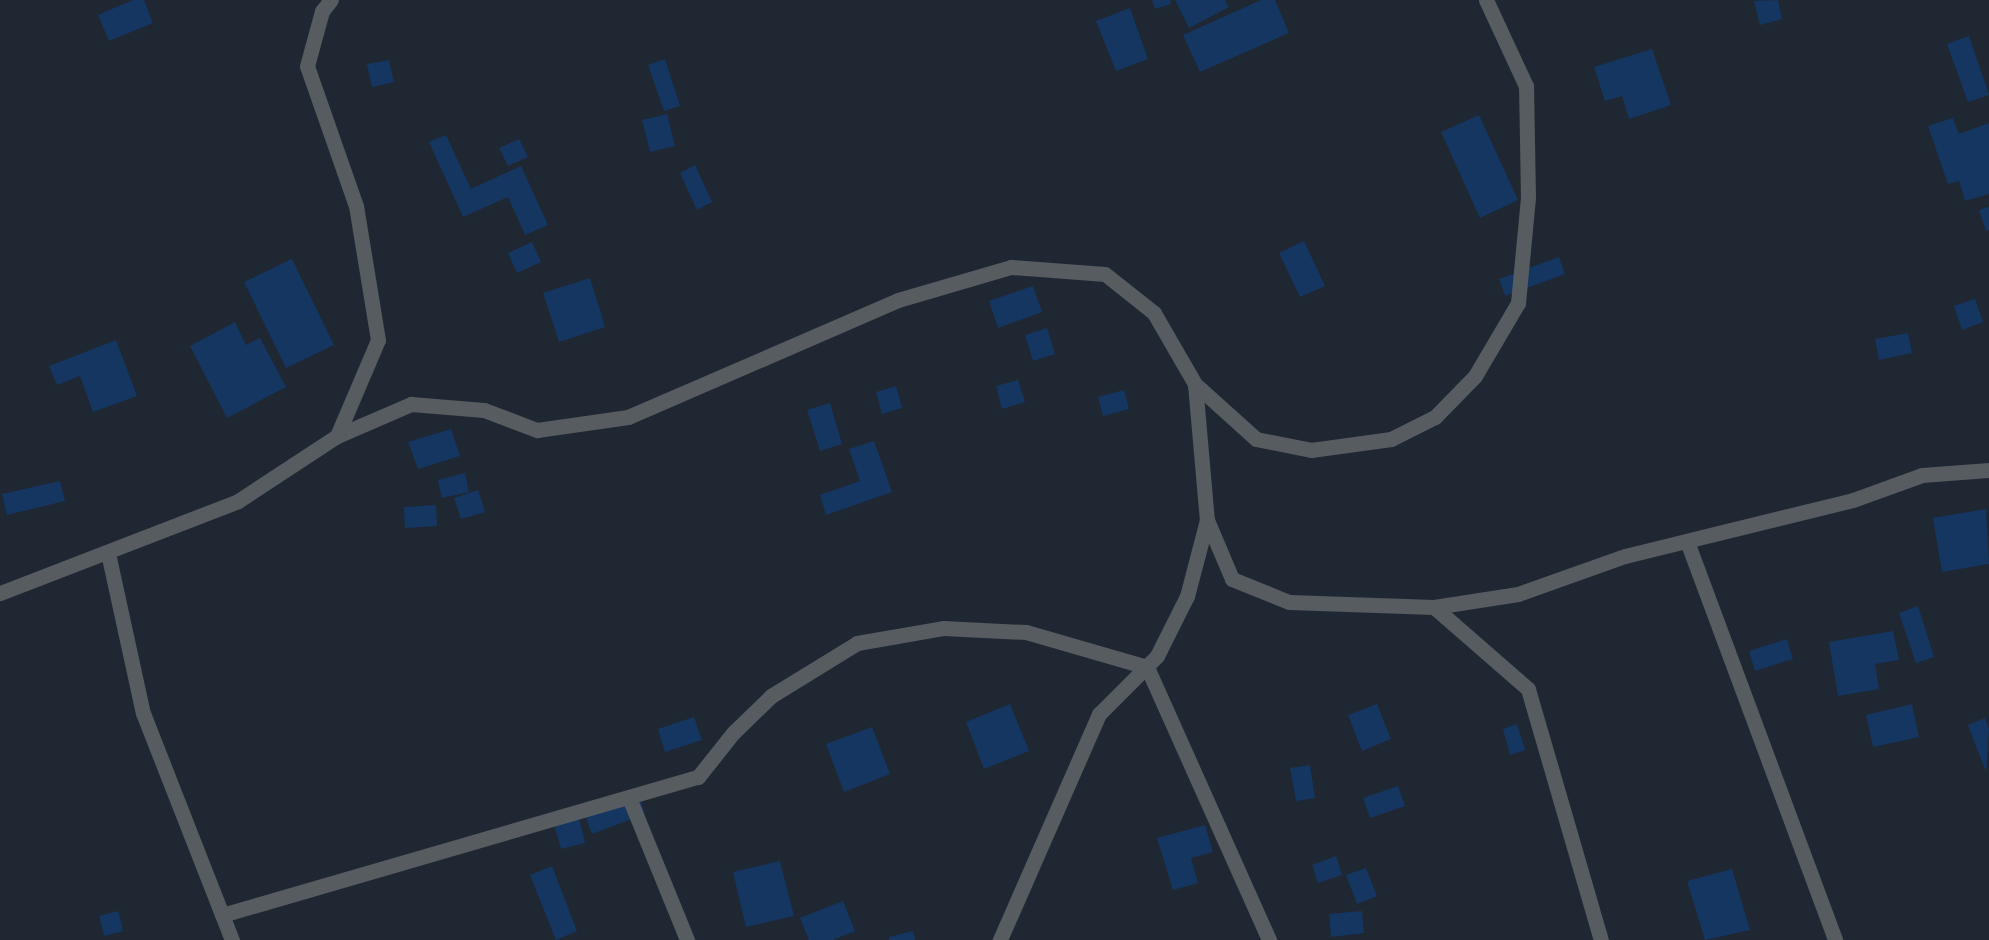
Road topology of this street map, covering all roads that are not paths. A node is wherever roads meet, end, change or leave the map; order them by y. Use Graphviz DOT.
graph roads {
  1 [pos="332,0"];
  2 [pos="1486,0"];
  3 [pos="1195,384"];
  4 [pos="337,436"];
  5 [pos="1989,470"];
  6 [pos="1207,520"];
  7 [pos="1688,544"];
  8 [pos="108,553"];
  9 [pos="0,593"];
  10 [pos="1434,607"];
  11 [pos="1147,667"];
  12 [pos="630,800"];
  13 [pos="222,915"];
  14 [pos="232,940"];
  15 [pos="687,940"];
  16 [pos="1000,940"];
  17 [pos="1269,940"];
  18 [pos="1601,940"];
  19 [pos="1835,940"];
  1 -- 4 [label="street"];
  2 -- 3 [label="street"];
  3 -- 4 [label="street"];
  3 -- 6 [label="street"];
  4 -- 8 [label="street"];
  5 -- 7 [label="street"];
  6 -- 10 [label="street"];
  6 -- 11 [label="street"];
  7 -- 10 [label="street"];
  7 -- 19 [label="street"];
  8 -- 9 [label="street"];
  8 -- 13 [label="street"];
  10 -- 18 [label="street"];
  11 -- 12 [label="street"];
  11 -- 16 [label="street"];
  11 -- 17 [label="street"];
  12 -- 13 [label="street"];
  12 -- 15 [label="street"];
  13 -- 14 [label="street"];
}
